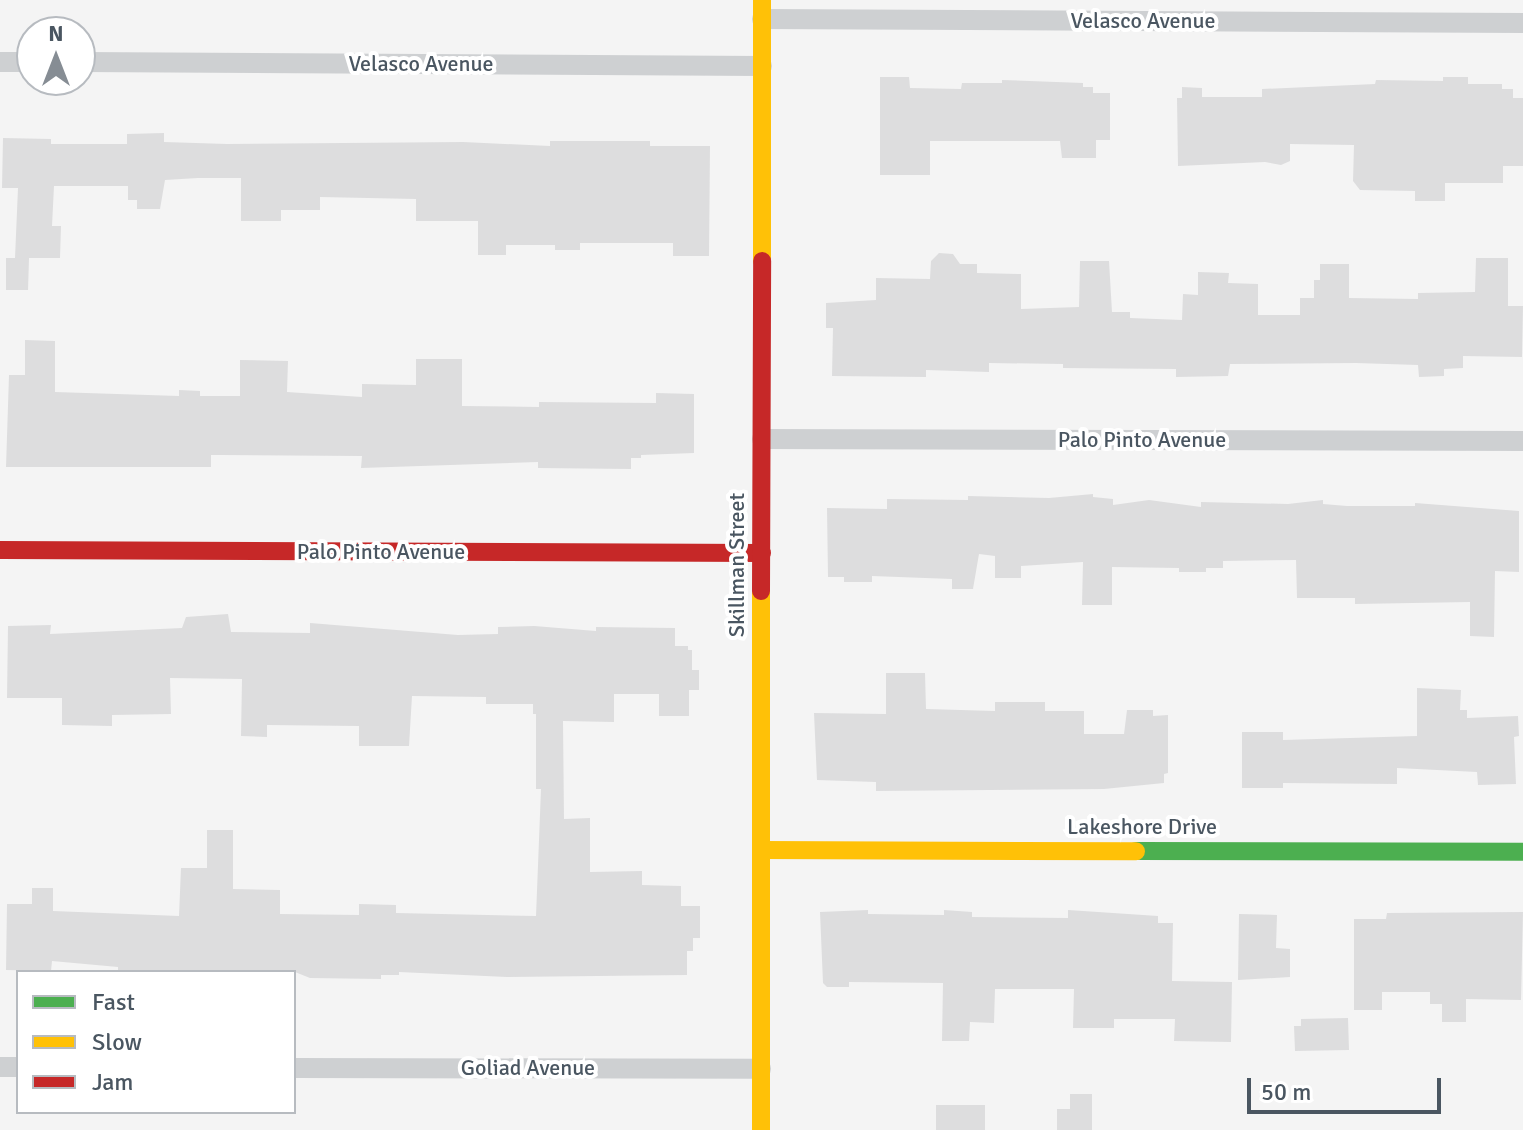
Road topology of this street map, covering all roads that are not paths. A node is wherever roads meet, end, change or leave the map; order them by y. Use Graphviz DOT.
graph roads {
  1 [pos="762,9"];
  2 [pos="1523,23"];
  3 [pos="96,62"];
  4 [pos="762,66"];
  5 [pos="762,439"];
  6 [pos="1523,441"];
  7 [pos="0,550"];
  8 [pos="762,553"];
  9 [pos="761,850"];
  10 [pos="1523,852"];
  11 [pos="296,1068"];
  12 [pos="761,1069"];
  13 [pos="761,1130"];
  1 -- 2 [label="street, Velasco Avenue"];
  1 -- 4 [label="street, Skillman Street"];
  3 -- 4 [label="street, Velasco Avenue"];
  4 -- 5 [label="street, Skillman Street"];
  5 -- 6 [label="street, Palo Pinto Avenue"];
  5 -- 8 [label="street, Skillman Street"];
  7 -- 8 [label="street, Palo Pinto Avenue"];
  8 -- 9 [label="street, Skillman Street"];
  9 -- 10 [label="street, Lakeshore Drive"];
  9 -- 12 [label="street, Skillman Street"];
  11 -- 12 [label="street, Goliad Avenue"];
  12 -- 13 [label="street, Skillman Street"];
}
